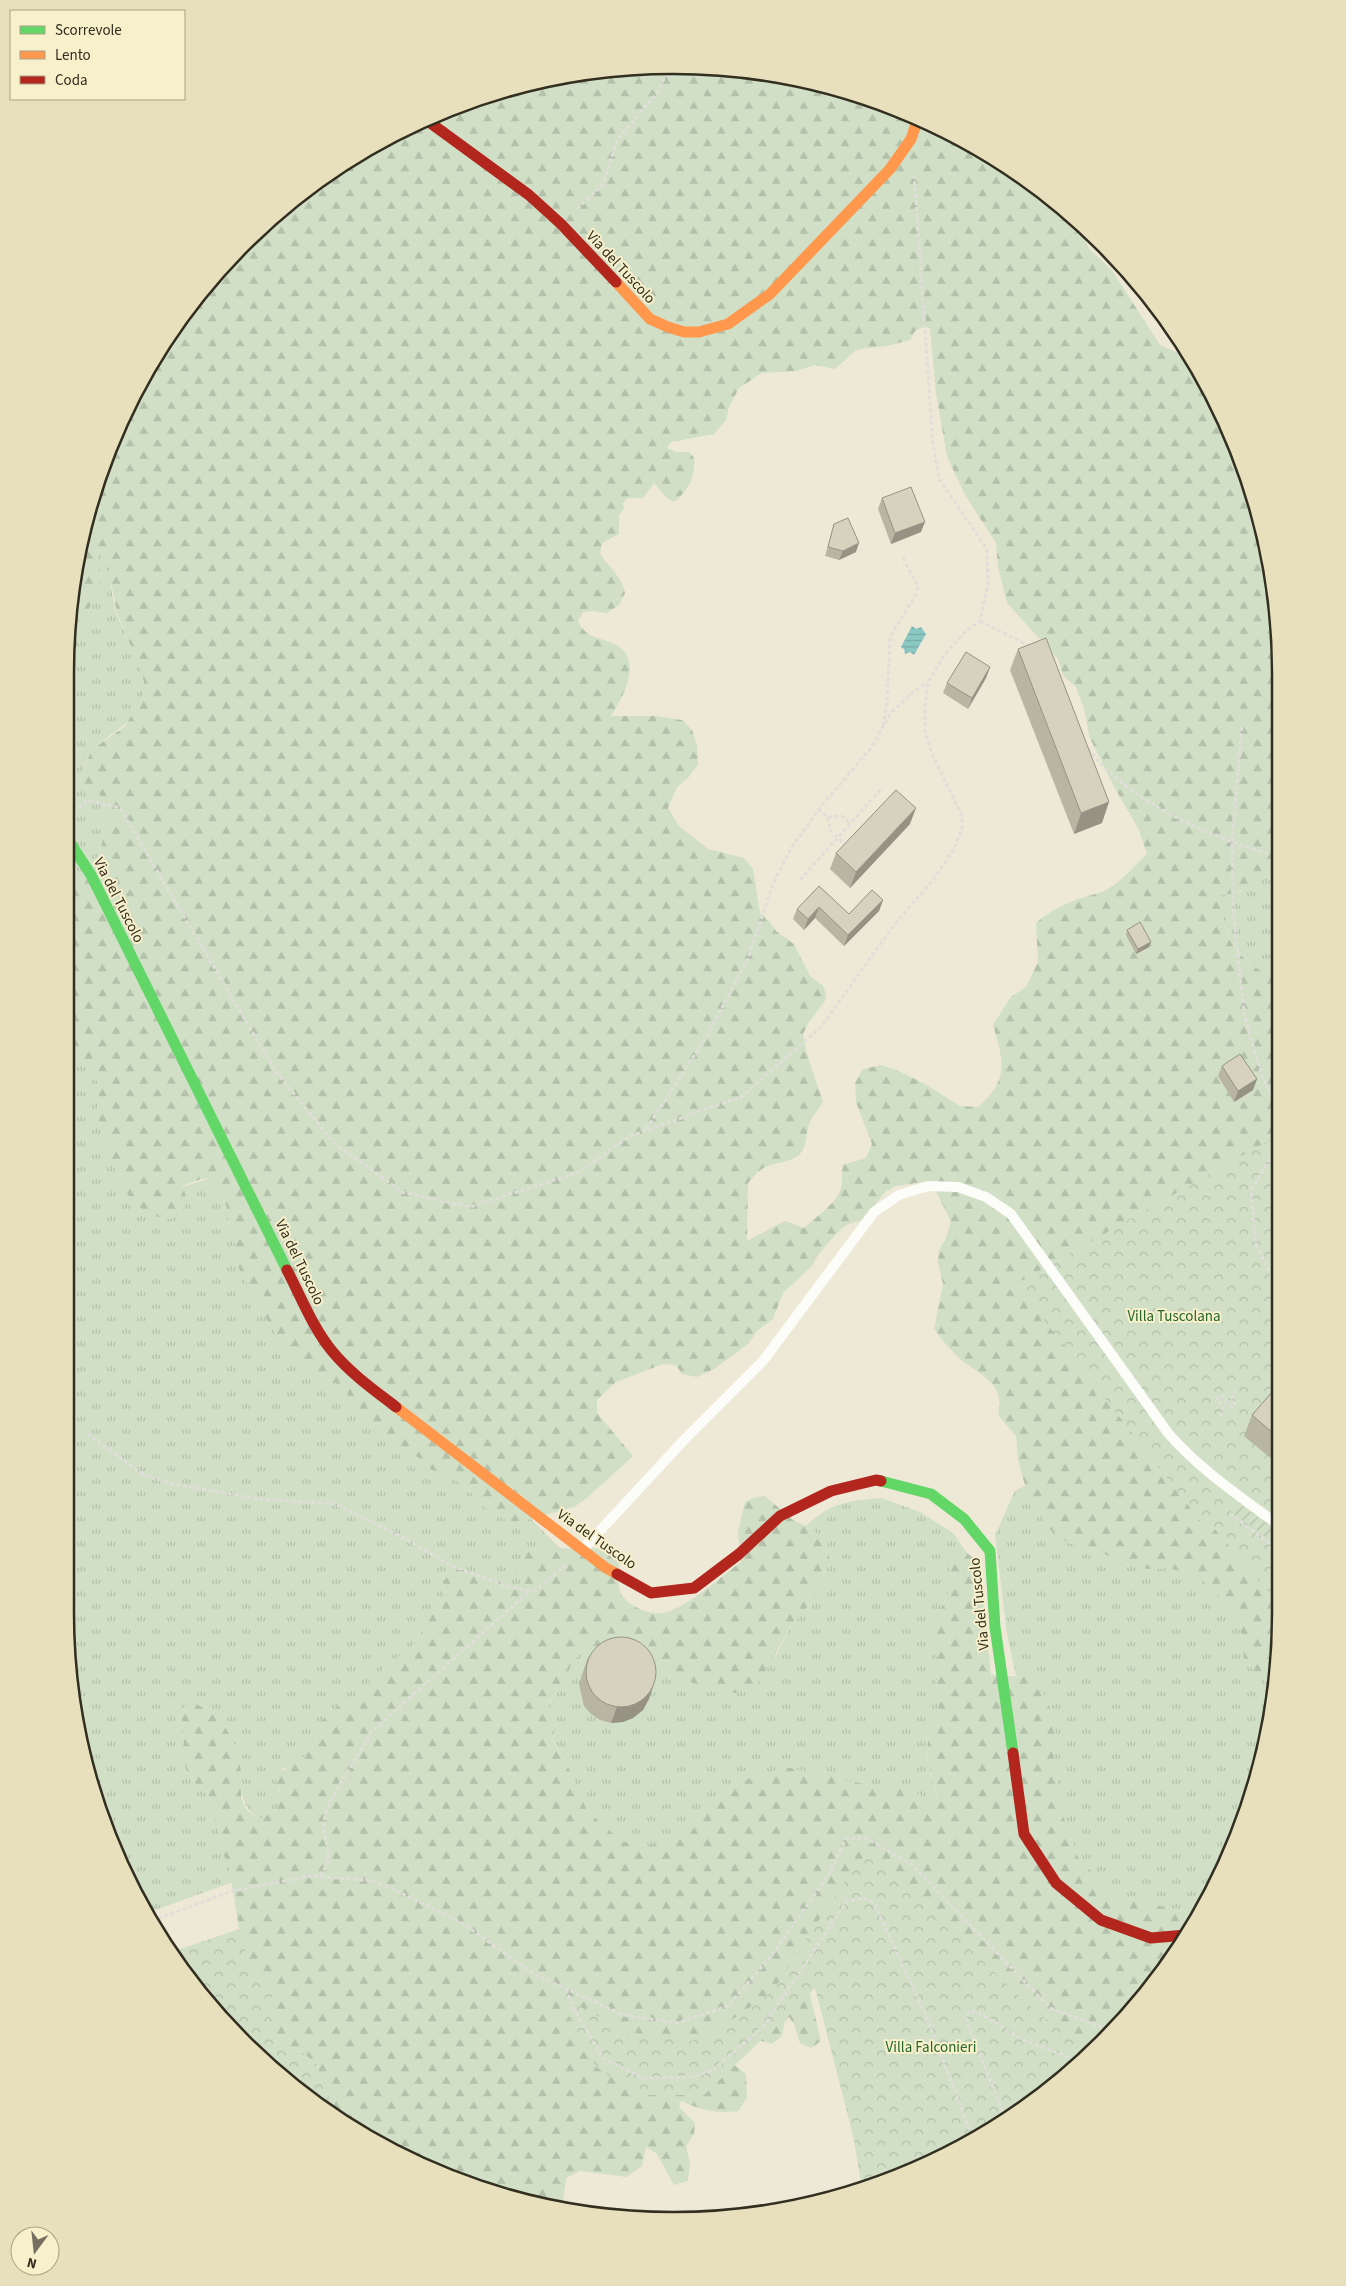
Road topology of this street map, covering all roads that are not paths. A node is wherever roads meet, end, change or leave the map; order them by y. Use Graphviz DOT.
graph roads {
  1 [pos="432,125"];
  2 [pos="916,125"];
  3 [pos="74,849"];
  4 [pos="1272,1520"];
  5 [pos="583,1550"];
  6 [pos="1178,1936"];
  1 -- 2 [label="street, Via del Tuscolo"];
  3 -- 5 [label="street, Via del Tuscolo"];
  4 -- 5 [label="lane"];
  5 -- 6 [label="street, Via del Tuscolo"];
}
